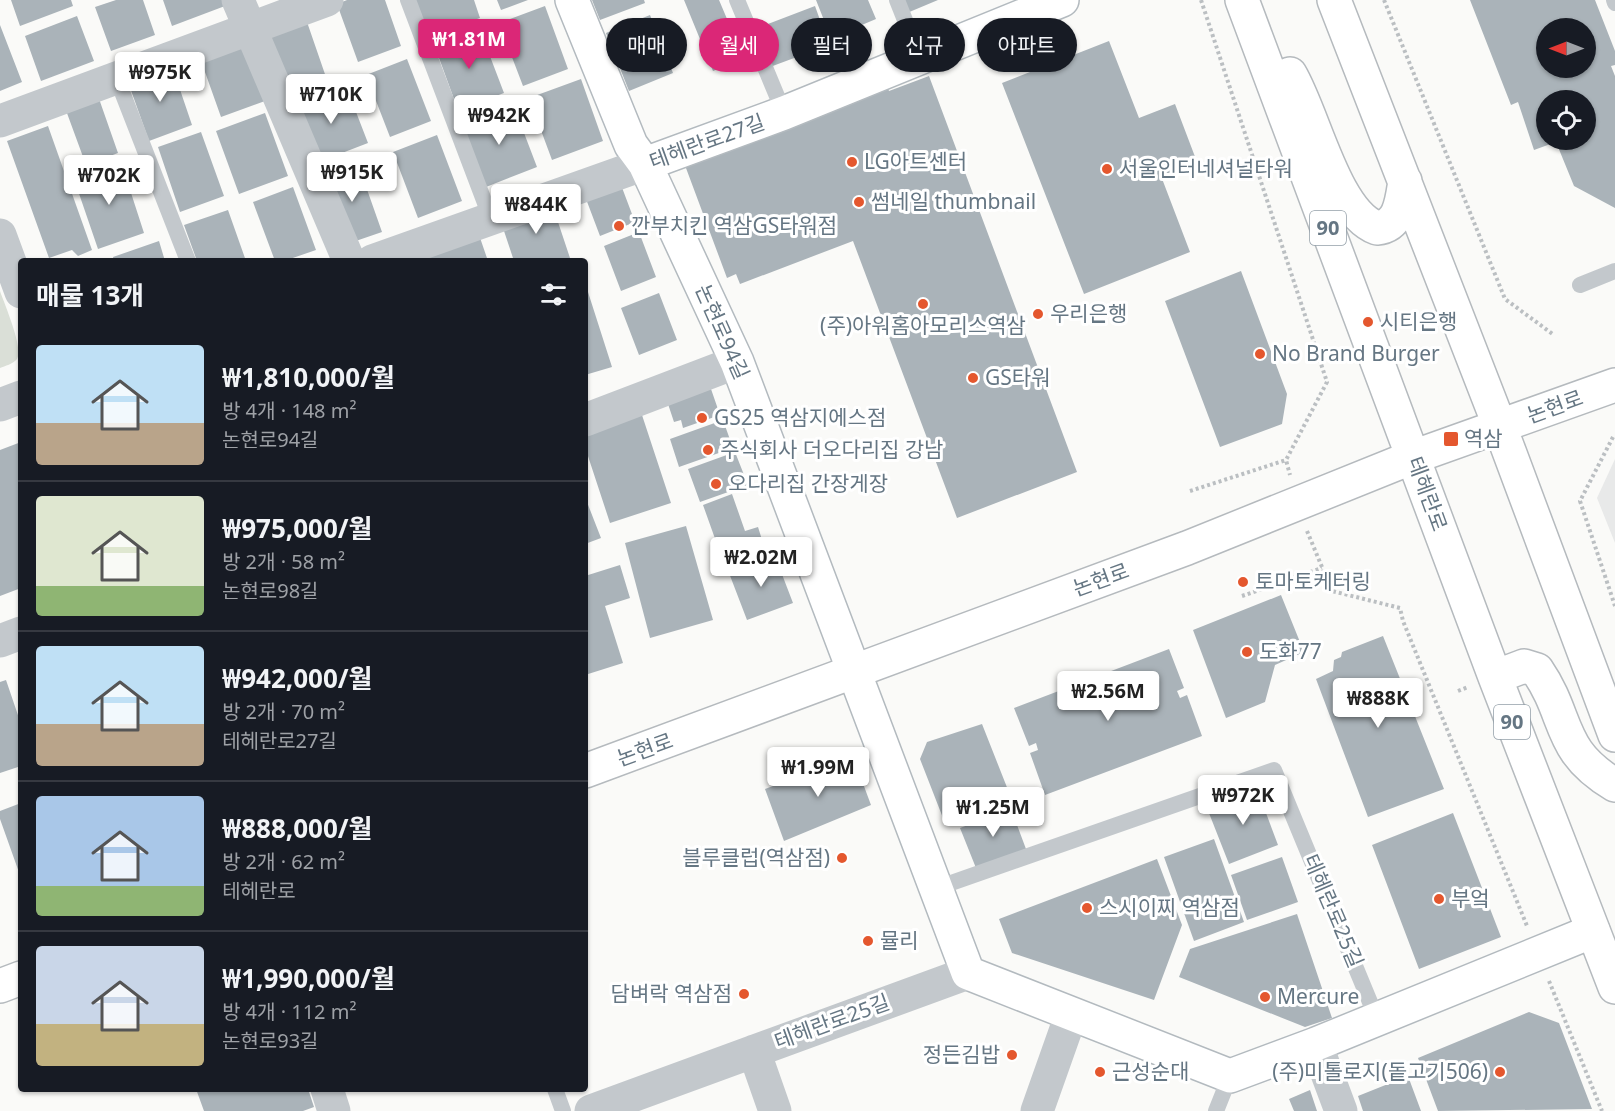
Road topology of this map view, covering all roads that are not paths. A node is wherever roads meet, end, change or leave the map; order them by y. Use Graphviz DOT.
graph roads {
  1 [pos="327,0"];
  2 [pos="408,0"];
  3 [pos="572,0"];
  4 [pos="737,0"];
  5 [pos="897,0"];
  6 [pos="1062,0"];
  7 [pos="1242,0"];
  8 [pos="1334,0"];
  9 [pos="244,15"];
  10 [pos="904,18"];
  11 [pos="965,40"];
  12 [pos="1261,50"];
  13 [pos="885,72"];
  14 [pos="117,79"];
  15 [pos="784,113"];
  16 [pos="0,121"];
  17 [pos="645,164"];
  18 [pos="1405,181"];
  19 [pos="491,219"];
  20 [pos="0,235"];
  21 [pos="187,258"];
  22 [pos="348,258"];
  23 [pos="380,258"];
  24 [pos="1615,272"];
  25 [pos="18,284"];
  26 [pos="1580,285"];
  27 [pos="737,362"];
  28 [pos="1615,385"];
  29 [pos="18,399"];
  30 [pos="0,405"];
  31 [pos="588,419"];
  32 [pos="1500,427"];
  33 [pos="1413,457"];
  34 [pos="18,634"];
  35 [pos="0,641"];
  36 [pos="854,671"];
  37 [pos="1495,677"];
  38 [pos="1615,735"];
  39 [pos="588,770"];
  40 [pos="1615,785"];
  41 [pos="934,889"];
  42 [pos="1593,931"];
  43 [pos="968,973"];
  44 [pos="18,979"];
  45 [pos="0,986"];
  46 [pos="1615,987"];
  47 [pos="1071,1015"];
  48 [pos="1377,1019"];
  49 [pos="1316,1044"];
  50 [pos="754,1051"];
  51 [pos="1230,1076"];
  52 [pos="328,1092"];
  53 [pos="556,1092"];
  54 [pos="334,1111"];
  55 [pos="563,1111"];
  56 [pos="591,1111"];
  57 [pos="775,1111"];
  58 [pos="1037,1111"];
  59 [pos="1216,1111"];
  60 [pos="1341,1111"];
  1 -- 9 [label="street"];
  2 -- 19 [label="lane"];
  3 -- 17 [label="main road, 논현로94길"];
  4 -- 15 [label="lane"];
  5 -- 10 [label="lane"];
  6 -- 11 [label="main road, 테헤란로27길"];
  7 -- 12 [label="main road, 테헤란로 / 90"];
  8 -- 18 [label="main road"];
  9 -- 14 [label="street"];
  9 -- 22 [label="street"];
  12 -- 18 [label="main road"];
  12 -- 33 [label="main road, 테헤란로 / 90"];
  13 -- 15 [label="main road, 테헤란로27길"];
  14 -- 16 [label="street"];
  14 -- 21 [label="lane"];
  15 -- 17 [label="main road, 테헤란로27길"];
  17 -- 19 [label="street, 테헤란로27길"];
  17 -- 27 [label="main road, 논현로94길"];
  18 -- 32 [label="main road"];
  19 -- 23 [label="street, 테헤란로27길"];
  20 -- 25 [label="street"];
  24 -- 26 [label="lane"];
  27 -- 31 [label="street"];
  27 -- 36 [label="main road, 논현로94길"];
  28 -- 32 [label="main road, 논현로"];
  29 -- 30 [label="street"];
  32 -- 33 [label="main road, 논현로"];
  32 -- 38 [label="main road"];
  33 -- 36 [label="main road, 논현로"];
  33 -- 37 [label="main road, 테헤란로 / 90"];
  34 -- 35 [label="street"];
  36 -- 39 [label="main road, 논현로"];
  36 -- 41 [label="main road, 논현로94길"];
  37 -- 40 [label="main road"];
  37 -- 42 [label="main road, 테헤란로 / 90"];
  41 -- 43 [label="main road, 논현로94길"];
  41 -- 48 [label="lane, 테헤란로25길"];
  42 -- 46 [label="main road, 테헤란로 / 90"];
  42 -- 48 [label="main road"];
  43 -- 47 [label="main road"];
  43 -- 50 [label="street, 테헤란로25길"];
  44 -- 45 [label="main road"];
  47 -- 51 [label="main road"];
  47 -- 58 [label="street"];
  48 -- 49 [label="main road"];
  49 -- 51 [label="main road"];
  49 -- 60 [label="street"];
  50 -- 56 [label="street, 테헤란로25길"];
  50 -- 57 [label="street"];
  51 -- 59 [label="lane"];
  52 -- 54 [label="street"];
  53 -- 55 [label="lane"];
}
